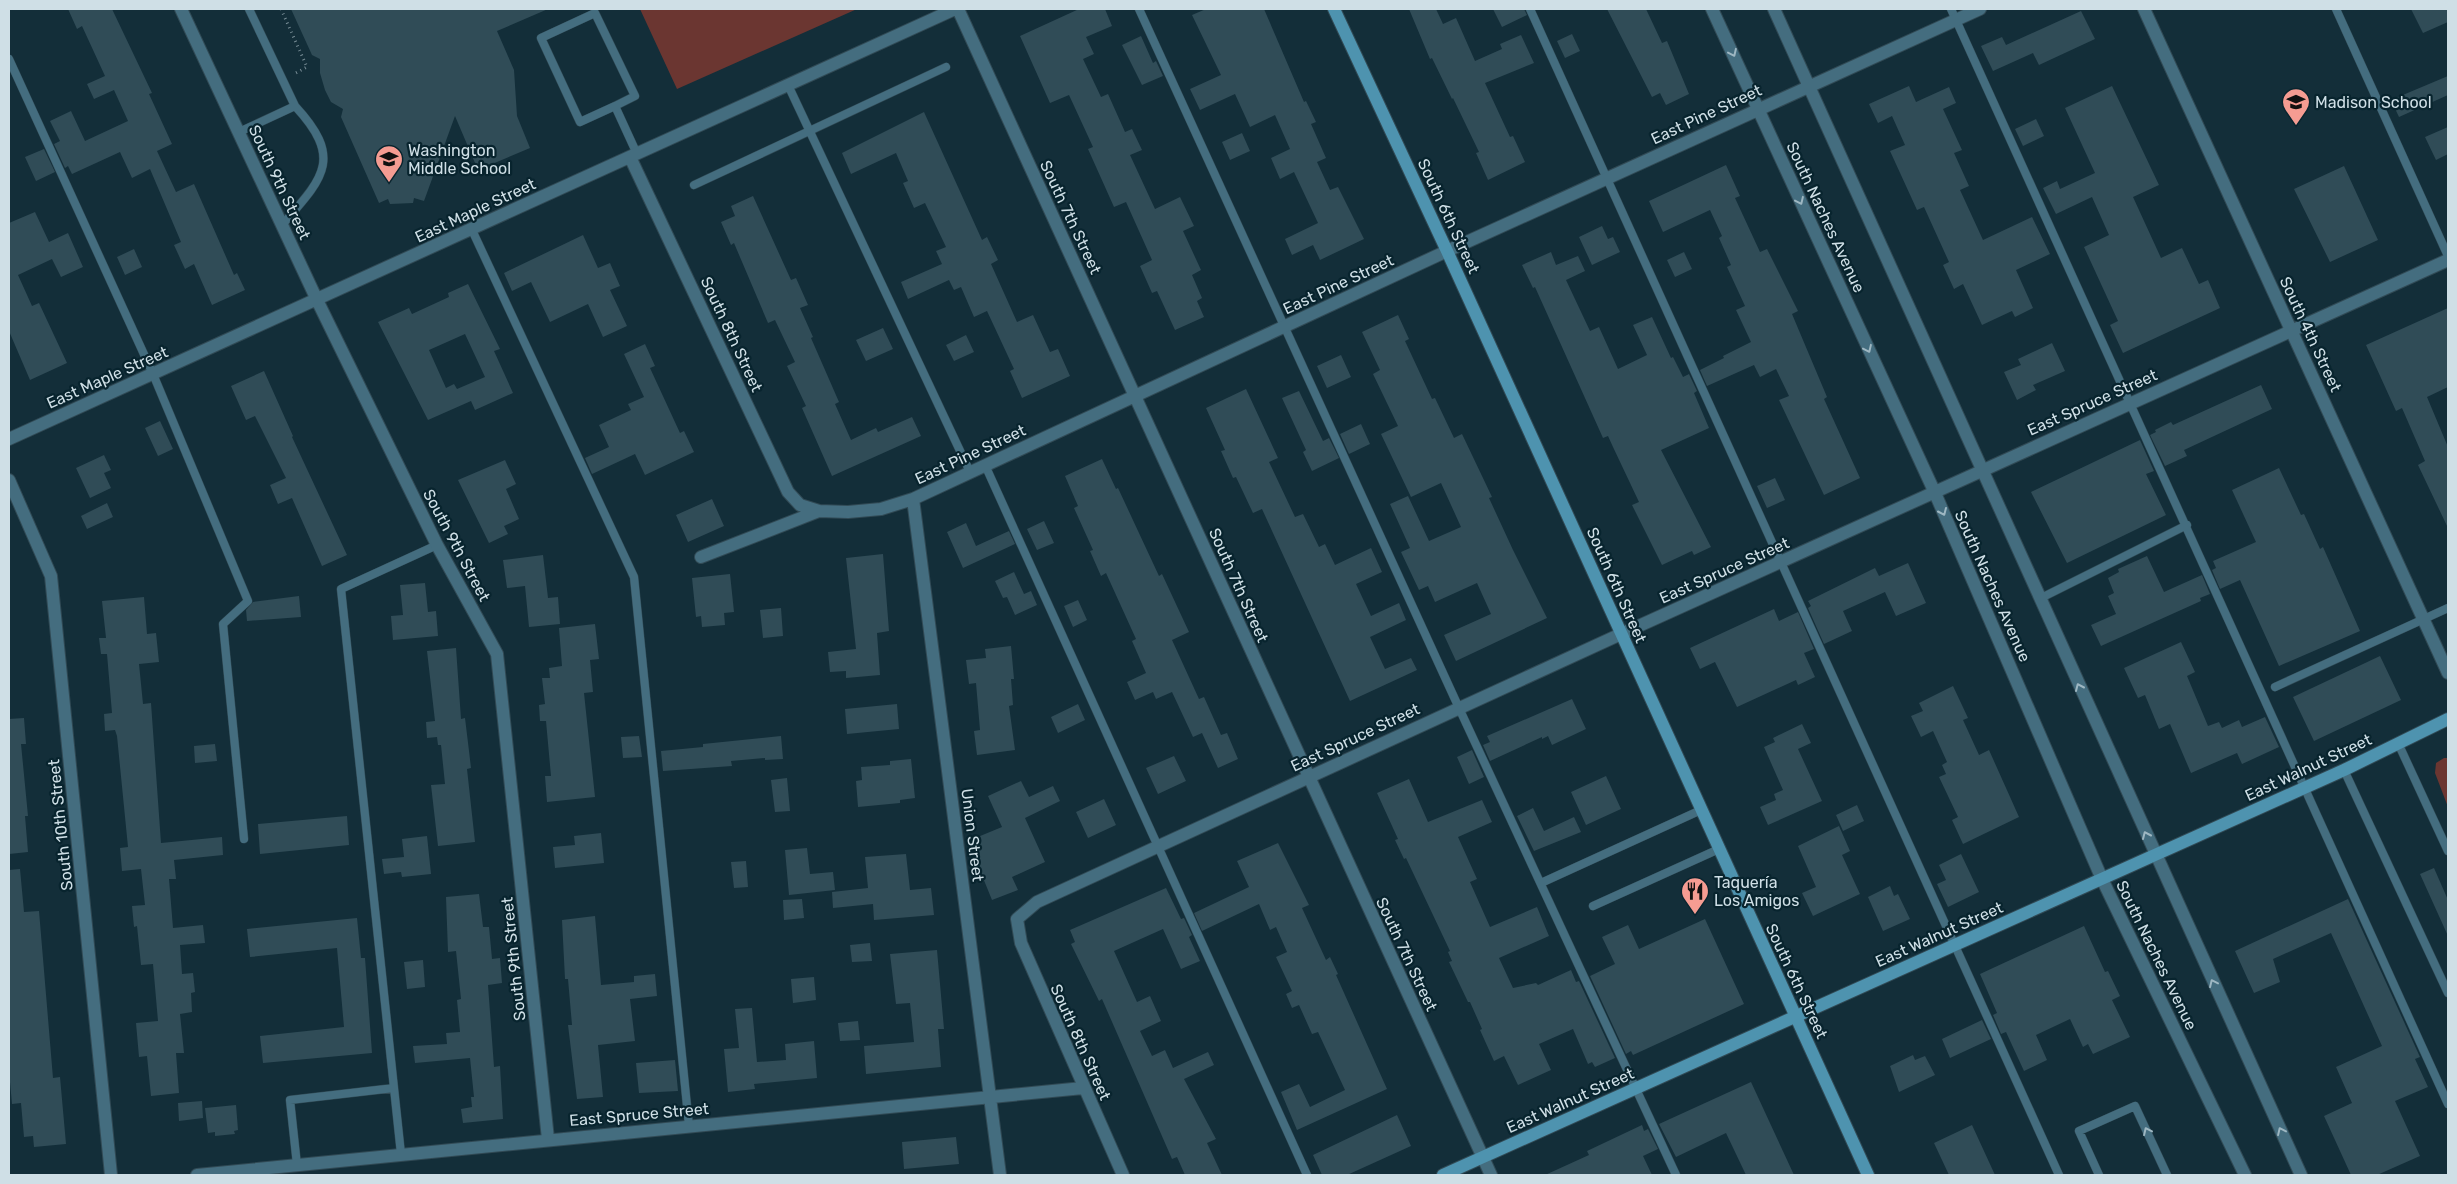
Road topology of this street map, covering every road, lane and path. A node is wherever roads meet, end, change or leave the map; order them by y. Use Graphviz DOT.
graph roads {
  1 [pos="181,9"];
  2 [pos="250,9"];
  3 [pos="281,9"];
  4 [pos="956,9"];
  5 [pos="1139,9"];
  6 [pos="1334,9"];
  7 [pos="1530,9"];
  8 [pos="1712,9"];
  9 [pos="1774,9"];
  10 [pos="1980,9"];
  11 [pos="2144,9"];
  12 [pos="2336,9"];
  13 [pos="1954,14"];
  14 [pos="9,59"];
  15 [pos="946,67"];
  16 [pos="282,79"];
  17 [pos="788,85"];
  18 [pos="1809,86"];
  19 [pos="295,106"];
  20 [pos="615,106"];
  21 [pos="1758,108"];
  22 [pos="810,131"];
  23 [pos="239,132"];
  24 [pos="634,156"];
  25 [pos="1606,178"];
  26 [pos="694,185"];
  27 [pos="282,225"];
  28 [pos="472,230"];
  29 [pos="1447,251"];
  30 [pos="2448,258"];
  31 [pos="317,300"];
  32 [pos="1284,326"];
  33 [pos="2291,330"];
  34 [pos="153,374"];
  35 [pos="1136,395"];
  36 [pos="2131,403"];
  37 [pos="9,440"];
  38 [pos="985,465"];
  39 [pos="1981,471"];
  40 [pos="970,472"];
  41 [pos="9,480"];
  42 [pos="1935,493"];
  43 [pos="913,499"];
  44 [pos="819,511"];
  45 [pos="2186,525"];
  46 [pos="438,545"];
  47 [pos="701,556"];
  48 [pos="1780,562"];
  49 [pos="2039,599"];
  50 [pos="2448,608"];
  51 [pos="2423,619"];
  52 [pos="1621,634"];
  53 [pos="2448,673"];
  54 [pos="2275,687"];
  55 [pos="1458,708"];
  56 [pos="2448,719"];
  57 [pos="2398,743"];
  58 [pos="2344,770"];
  59 [pos="1308,776"];
  60 [pos="2304,786"];
  61 [pos="1702,810"];
  62 [pos="244,839"];
  63 [pos="1158,846"];
  64 [pos="1719,849"];
  65 [pos="2448,851"];
  66 [pos="2155,855"];
  67 [pos="2102,879"];
  68 [pos="1541,883"];
  69 [pos="1593,906"];
  70 [pos="1017,919"];
  71 [pos="1954,945"];
  72 [pos="2448,993"];
  73 [pos="1796,1017"];
  74 [pos="394,1088"];
  75 [pos="1083,1088"];
  76 [pos="1637,1088"];
  77 [pos="991,1097"];
  78 [pos="2448,1104"];
  79 [pos="689,1126"];
  80 [pos="548,1139"];
  81 [pos="402,1154"];
  82 [pos="1482,1157"];
  83 [pos="297,1165"];
  84 [pos="263,1172"];
  85 [pos="111,1175"];
  86 [pos="197,1175"];
  87 [pos="1000,1175"];
  88 [pos="1123,1175"];
  89 [pos="1306,1175"];
  90 [pos="1443,1175"];
  91 [pos="1491,1175"];
  92 [pos="1676,1175"];
  93 [pos="1868,1175"];
  94 [pos="2059,1175"];
  95 [pos="2100,1175"];
  96 [pos="2167,1175"];
  97 [pos="2245,1175"];
  98 [pos="2301,1175"];
  1 -- 23 [label="street, South 9th Street"];
  2 -- 16 [label="lane"];
  3 -- 16 [label="path"];
  4 -- 17 [label="street, East Maple Street"];
  4 -- 35 [label="street, South 7th Street"];
  5 -- 32 [label="lane"];
  6 -- 29 [label="street, South 6th Street"];
  7 -- 25 [label="lane"];
  8 -- 21 [label="street, South Naches Avenue, one-way"];
  9 -- 18 [label="street"];
  10 -- 13 [label="street, East Pine Street"];
  11 -- 33 [label="street, South 4th Street"];
  12 -- 30 [label="lane"];
  13 -- 18 [label="street, East Pine Street"];
  13 -- 36 [label="lane"];
  14 -- 34 [label="lane"];
  15 -- 22 [label="lane"];
  16 -- 19 [label="lane"];
  17 -- 22 [label="lane"];
  17 -- 24 [label="street, East Maple Street"];
  18 -- 21 [label="street, East Pine Street"];
  18 -- 39 [label="street"];
  19 -- 23 [label="lane"];
  19 -- 27 [label="lane"];
  20 -- 20 [label="lane"];
  20 -- 24 [label="lane"];
  21 -- 25 [label="street, East Pine Street"];
  21 -- 42 [label="street, South Naches Avenue, one-way"];
  22 -- 26 [label="lane"];
  22 -- 40 [label="lane"];
  23 -- 27 [label="street, South 9th Street"];
  24 -- 28 [label="street, East Maple Street"];
  24 -- 44 [label="street, South 8th Street"];
  25 -- 29 [label="street, East Pine Street"];
  25 -- 48 [label="lane"];
  27 -- 31 [label="street, South 9th Street"];
  28 -- 31 [label="street, East Maple Street"];
  28 -- 79 [label="lane"];
  29 -- 32 [label="street, East Pine Street"];
  29 -- 52 [label="street, South 6th Street"];
  30 -- 33 [label="street, East Spruce Street"];
  31 -- 34 [label="street, East Maple Street"];
  31 -- 46 [label="street, South 9th Street"];
  32 -- 35 [label="street, East Pine Street"];
  32 -- 55 [label="lane"];
  33 -- 36 [label="street, East Spruce Street"];
  33 -- 51 [label="street, South 4th Street"];
  34 -- 37 [label="street, East Maple Street"];
  34 -- 62 [label="lane"];
  35 -- 38 [label="street, East Pine Street"];
  35 -- 59 [label="street, South 7th Street"];
  36 -- 39 [label="street, East Spruce Street"];
  36 -- 45 [label="lane"];
  38 -- 40 [label="street, East Pine Street"];
  38 -- 63 [label="lane"];
  39 -- 42 [label="street, East Spruce Street"];
  39 -- 49 [label="street"];
  40 -- 43 [label="street, East Pine Street"];
  41 -- 85 [label="street, South 10th Street"];
  42 -- 48 [label="street, East Spruce Street"];
  42 -- 67 [label="street, South Naches Avenue, one-way"];
  43 -- 44 [label="street, East Pine Street"];
  43 -- 77 [label="street, Union Street"];
  44 -- 47 [label="street, East Pine Street"];
  45 -- 49 [label="lane"];
  45 -- 60 [label="lane"];
  46 -- 74 [label="lane"];
  46 -- 80 [label="street, South 9th Street"];
  48 -- 52 [label="street, East Spruce Street"];
  48 -- 71 [label="lane"];
  66 -- 49 [label="street, one-way"];
  50 -- 51 [label="lane"];
  51 -- 53 [label="street, South 4th Street"];
  51 -- 54 [label="lane"];
  52 -- 55 [label="street, East Spruce Street"];
  52 -- 61 [label="street, South 6th Street"];
  55 -- 59 [label="street, East Spruce Street"];
  55 -- 68 [label="lane"];
  56 -- 57 [label="street, East Walnut Street"];
  57 -- 58 [label="street, East Walnut Street"];
  57 -- 65 [label="lane"];
  58 -- 60 [label="street, East Walnut Street"];
  58 -- 72 [label="lane"];
  59 -- 63 [label="street, East Spruce Street"];
  59 -- 82 [label="street, South 7th Street"];
  60 -- 66 [label="street, East Walnut Street"];
  60 -- 78 [label="lane"];
  61 -- 64 [label="street, South 6th Street"];
  61 -- 68 [label="lane"];
  63 -- 70 [label="street, East Spruce Street"];
  63 -- 89 [label="lane"];
  64 -- 69 [label="lane"];
  64 -- 73 [label="street, South 6th Street"];
  66 -- 67 [label="street, East Walnut Street"];
  98 -- 66 [label="street, one-way"];
  67 -- 71 [label="street, East Walnut Street"];
  67 -- 97 [label="street, South Naches Avenue"];
  68 -- 76 [label="lane"];
  70 -- 75 [label="street, South 8th Street"];
  71 -- 73 [label="street, East Walnut Street"];
  71 -- 94 [label="lane"];
  73 -- 76 [label="street, East Walnut Street"];
  73 -- 93 [label="street, South 6th Street"];
  74 -- 81 [label="lane"];
  74 -- 83 [label="lane"];
  75 -- 77 [label="street, East Spruce Street"];
  75 -- 88 [label="street, South 8th Street"];
  76 -- 82 [label="street, East Walnut Street"];
  76 -- 92 [label="lane"];
  77 -- 79 [label="street, East Spruce Street"];
  77 -- 87 [label="street, Union Street"];
  79 -- 80 [label="street, East Spruce Street"];
  80 -- 81 [label="street, East Spruce Street"];
  81 -- 83 [label="street, East Spruce Street"];
  82 -- 90 [label="street, East Walnut Street"];
  82 -- 91 [label="street, South 7th Street"];
  83 -- 84 [label="street, East Spruce Street"];
  84 -- 86 [label="street, East Spruce Street"];
  96 -- 95 [label="lane, one-way"];
}
